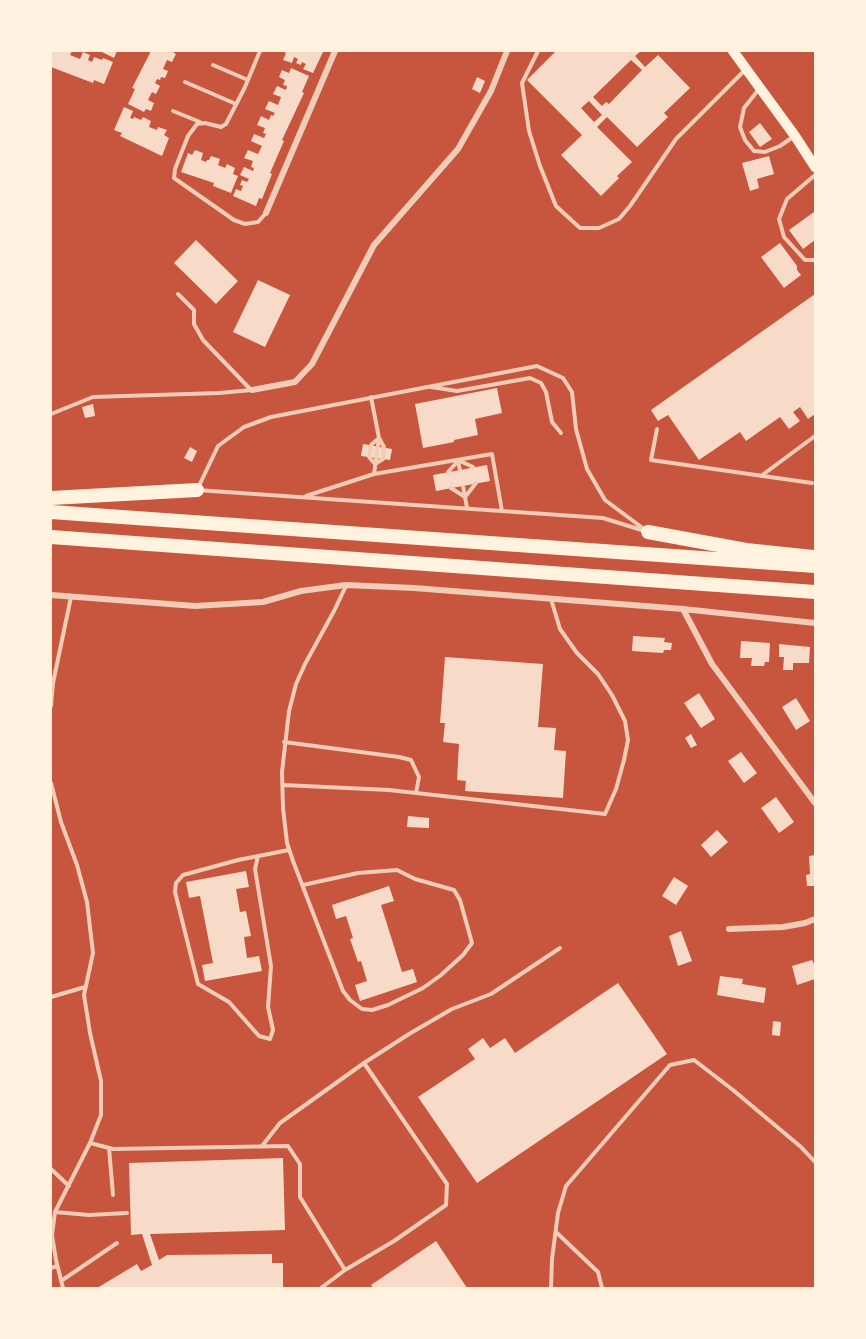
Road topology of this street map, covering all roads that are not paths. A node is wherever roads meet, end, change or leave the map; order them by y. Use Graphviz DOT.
graph roads {
  1 [pos="260,51"];
  2 [pos="335,51"];
  3 [pos="507,51"];
  4 [pos="538,51"];
  5 [pos="733,51"];
  6 [pos="213,66"];
  7 [pos="746,69"];
  8 [pos="248,80"];
  9 [pos="185,82"];
  10 [pos="760,88"];
  11 [pos="236,104"];
  12 [pos="173,111"];
  13 [pos="201,123"];
  14 [pos="795,136"];
  15 [pos="815,167"];
  16 [pos="815,175"];
  17 [pos="266,213"];
  18 [pos="815,260"];
  19 [pos="178,294"];
  20 [pos="428,387"];
  21 [pos="252,390"];
  22 [pos="371,397"];
  23 [pos="51,414"];
  24 [pos="657,429"];
  25 [pos="561,433"];
  26 [pos="815,436"];
  27 [pos="379,438"];
  28 [pos="458,460"];
  29 [pos="375,464"];
  30 [pos="473,467"];
  31 [pos="460,470"];
  32 [pos="448,472"];
  33 [pos="374,474"];
  34 [pos="761,476"];
  35 [pos="476,483"];
  36 [pos="812,483"];
  37 [pos="463,486"];
  38 [pos="451,488"];
  39 [pos="196,490"];
  40 [pos="302,497"];
  41 [pos="465,497"];
  42 [pos="51,498"];
  43 [pos="467,508"];
  44 [pos="502,511"];
  45 [pos="51,512"];
  46 [pos="648,532"];
  47 [pos="51,537"];
  48 [pos="815,558"];
  49 [pos="815,566"];
  50 [pos="346,585"];
  51 [pos="815,592"];
  52 [pos="51,595"];
  53 [pos="71,597"];
  54 [pos="551,598"];
  55 [pos="683,609"];
  56 [pos="815,623"];
  57 [pos="51,706"];
  58 [pos="284,742"];
  59 [pos="51,783"];
  60 [pos="282,785"];
  61 [pos="416,793"];
  62 [pos="815,803"];
  63 [pos="289,850"];
  64 [pos="258,856"];
  65 [pos="303,885"];
  66 [pos="815,918"];
  67 [pos="729,930"];
  68 [pos="560,948"];
  69 [pos="84,987"];
  70 [pos="51,997"];
  71 [pos="364,1063"];
  72 [pos="90,1143"];
  73 [pos="261,1146"];
  74 [pos="109,1148"];
  75 [pos="815,1162"];
  76 [pos="51,1169"];
  77 [pos="69,1186"];
  78 [pos="112,1195"];
  79 [pos="55,1212"];
  80 [pos="127,1214"];
  81 [pos="556,1232"];
  82 [pos="117,1243"];
  83 [pos="57,1266"];
  84 [pos="51,1268"];
  85 [pos="345,1270"];
  86 [pos="61,1281"];
  87 [pos="63,1288"];
  88 [pos="321,1288"];
  89 [pos="551,1288"];
  90 [pos="602,1288"];
  1 -- 8 [label="lane"];
  2 -- 17 [label="street"];
  3 -- 21 [label="street"];
  4 -- 7 [label="lane"];
  5 -- 7 [label="main road"];
  6 -- 8 [label="lane"];
  7 -- 10 [label="main road"];
  8 -- 11 [label="lane"];
  9 -- 11 [label="lane"];
  10 -- 14 [label="main road"];
  10 -- 14 [label="lane"];
  11 -- 13 [label="lane"];
  12 -- 13 [label="lane"];
  13 -- 17 [label="lane"];
  14 -- 15 [label="main road"];
  16 -- 18 [label="lane"];
  19 -- 21 [label="lane"];
  20 -- 22 [label="lane"];
  20 -- 25 [label="lane"];
  20 -- 46 [label="lane"];
  21 -- 23 [label="lane"];
  22 -- 27 [label="lane"];
  22 -- 39 [label="lane"];
  24 -- 34 [label="lane"];
  26 -- 34 [label="lane"];
  27 -- 29 [label="lane"];
  27 -- 29 [label="lane"];
  28 -- 30 [label="lane"];
  28 -- 31 [label="lane"];
  28 -- 32 [label="lane"];
  28 -- 33 [label="lane"];
  28 -- 44 [label="lane"];
  29 -- 33 [label="lane"];
  33 -- 40 [label="lane"];
  34 -- 36 [label="lane"];
  35 -- 41 [label="lane"];
  37 -- 41 [label="lane"];
  38 -- 41 [label="lane"];
  39 -- 40 [label="lane"];
  39 -- 42 [label="highway"];
  40 -- 43 [label="lane"];
  41 -- 43 [label="lane"];
  43 -- 44 [label="lane"];
  44 -- 46 [label="lane"];
  45 -- 49 [label="highway"];
  46 -- 48 [label="highway"];
  47 -- 51 [label="highway"];
  50 -- 53 [label="street"];
  50 -- 54 [label="street"];
  50 -- 58 [label="lane"];
  52 -- 53 [label="street"];
  53 -- 57 [label="lane"];
  54 -- 55 [label="street"];
  54 -- 61 [label="lane"];
  55 -- 56 [label="street"];
  55 -- 62 [label="street"];
  58 -- 60 [label="lane"];
  58 -- 61 [label="lane"];
  59 -- 69 [label="lane"];
  60 -- 61 [label="lane"];
  60 -- 63 [label="lane"];
  63 -- 64 [label="lane"];
  63 -- 65 [label="lane"];
  64 -- 64 [label="lane"];
  65 -- 65 [label="lane"];
  66 -- 67 [label="street"];
  68 -- 71 [label="lane"];
  69 -- 70 [label="lane"];
  69 -- 72 [label="lane"];
  71 -- 73 [label="lane"];
  71 -- 85 [label="lane"];
  72 -- 74 [label="lane"];
  72 -- 77 [label="lane"];
  73 -- 74 [label="lane"];
  73 -- 85 [label="lane"];
  74 -- 78 [label="lane"];
  75 -- 81 [label="lane"];
  76 -- 77 [label="lane"];
  77 -- 79 [label="lane"];
  79 -- 80 [label="lane"];
  79 -- 83 [label="lane"];
  81 -- 89 [label="lane"];
  81 -- 90 [label="lane"];
  82 -- 86 [label="lane"];
  83 -- 84 [label="lane"];
  83 -- 86 [label="lane"];
  85 -- 88 [label="lane"];
  86 -- 87 [label="lane"];
}
